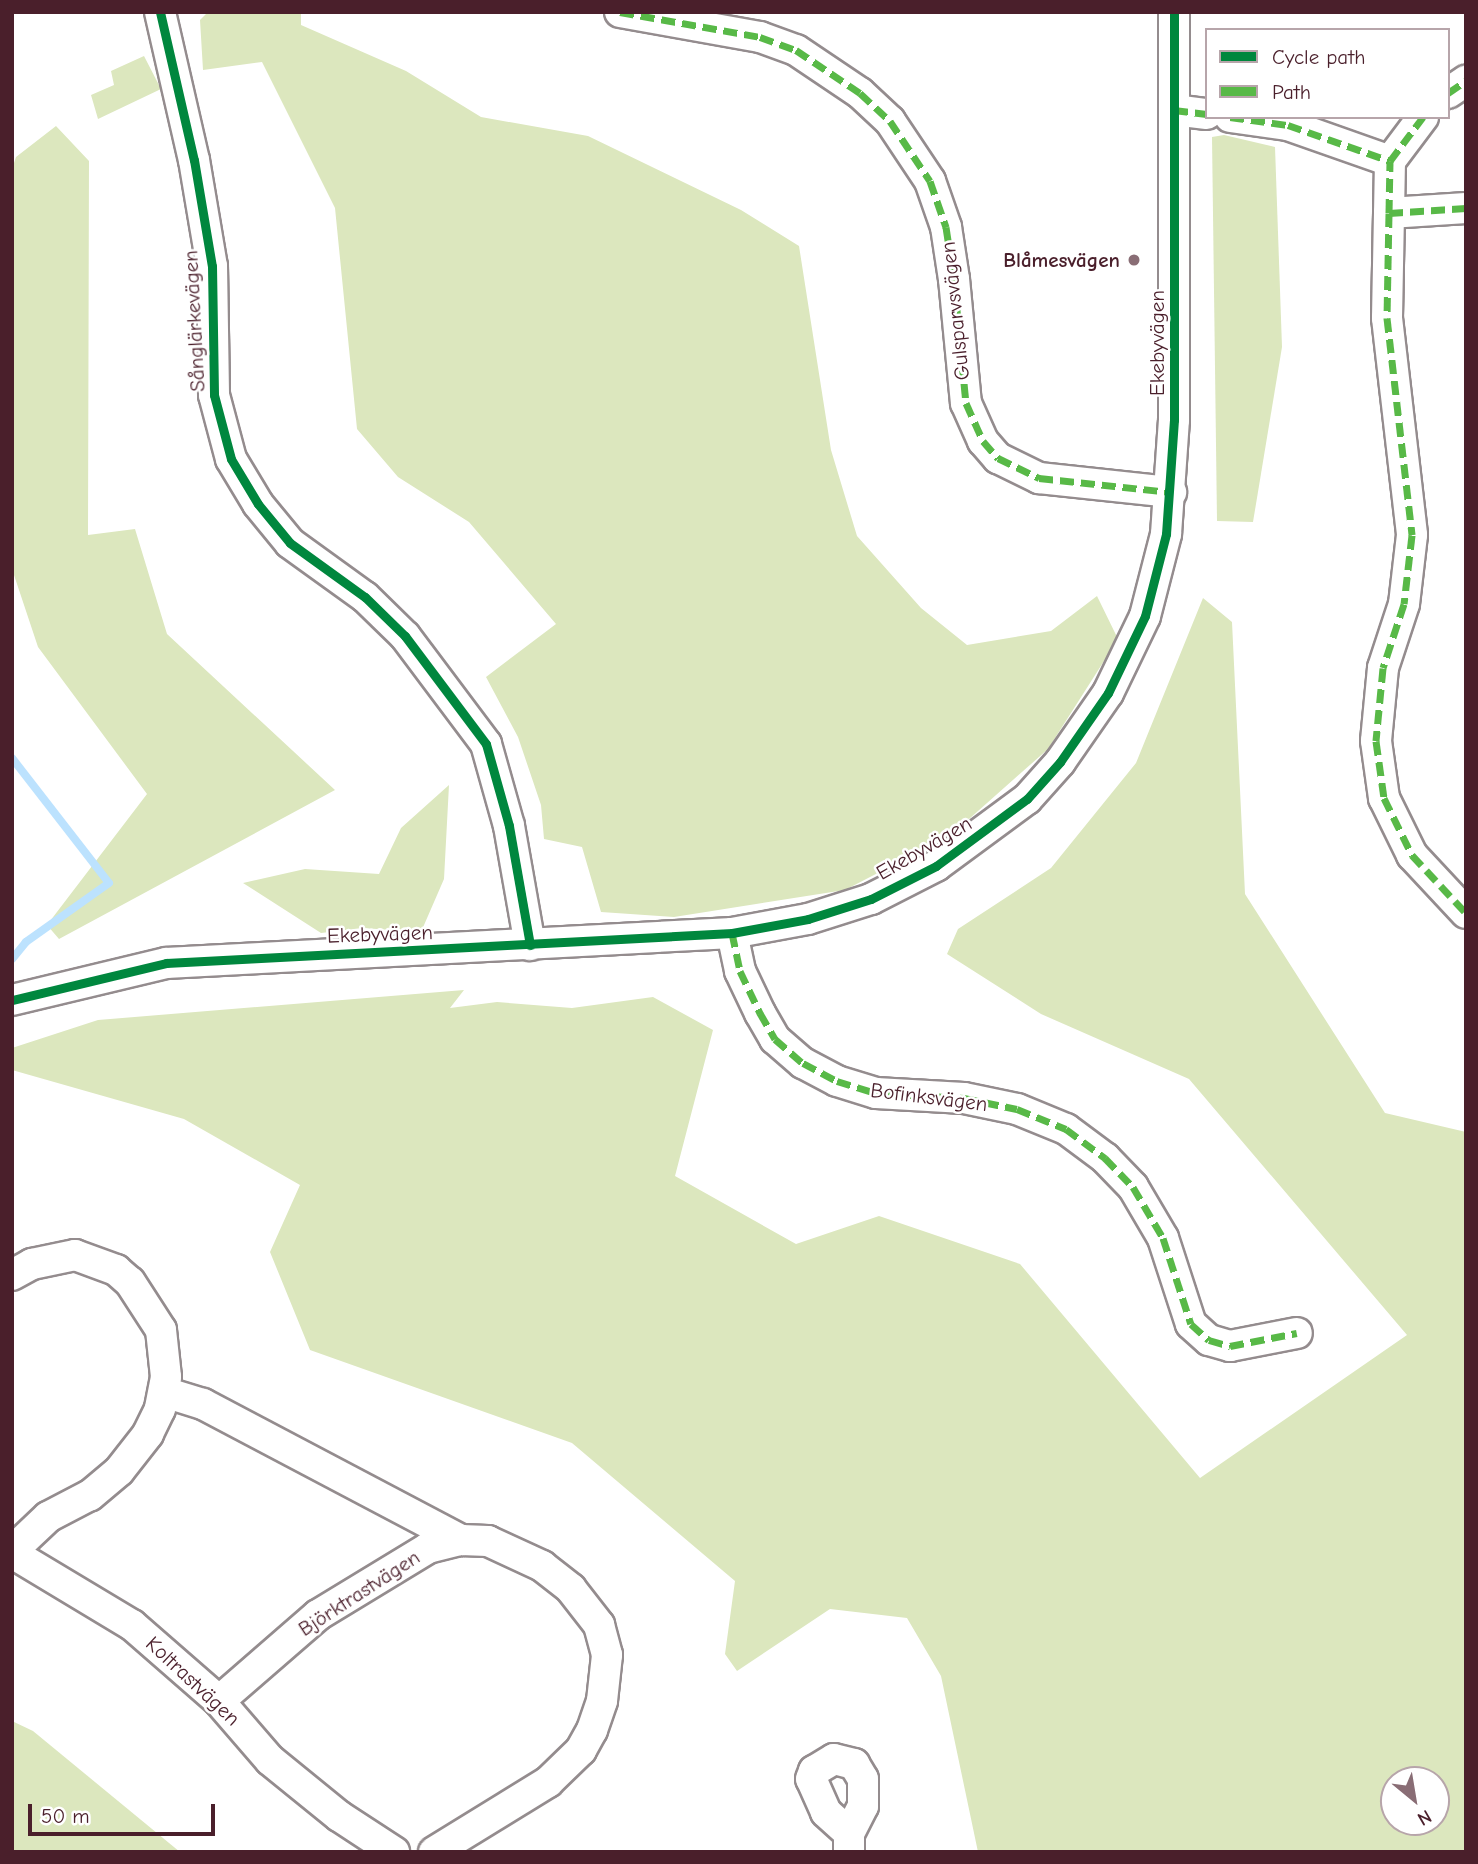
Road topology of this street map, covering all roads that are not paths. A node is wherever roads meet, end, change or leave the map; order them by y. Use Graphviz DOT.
graph roads {
  1 [pos="160,12"];
  2 [pos="620,12"];
  3 [pos="1174,12"];
  4 [pos="1466,81"];
  5 [pos="1450,92"];
  6 [pos="1174,110"];
  7 [pos="1205,114"];
  8 [pos="1245,119"];
  9 [pos="1422,119"];
  10 [pos="1391,161"];
  11 [pos="1466,208"];
  12 [pos="1389,213"];
  13 [pos="1171,492"];
  14 [pos="1466,913"];
  15 [pos="732,933"];
  16 [pos="530,945"];
  17 [pos="12,1000"];
  18 [pos="12,1275"];
  19 [pos="1297,1333"];
  20 [pos="164,1392"];
  21 [pos="461,1540"];
  22 [pos="12,1552"];
  23 [pos="219,1701"];
  24 [pos="394,1852"];
  25 [pos="434,1852"];
  1 -- 16 [label="street, Sånglärkevägen"];
  2 -- 13 [label="street, Gulsparvsvägen"];
  3 -- 6 [label="street, Ekebyvägen"];
  4 -- 5 [label="street"];
  6 -- 7 [label="street"];
  6 -- 13 [label="street, Ekebyvägen"];
  8 -- 10 [label="street"];
  9 -- 10 [label="street"];
  10 -- 12 [label="street"];
  11 -- 12 [label="street"];
  12 -- 14 [label="street"];
  13 -- 15 [label="street, Ekebyvägen"];
  15 -- 16 [label="street, Ekebyvägen"];
  15 -- 19 [label="street, Bofinksvägen"];
  16 -- 17 [label="street, Ekebyvägen"];
  18 -- 20 [label="street"];
  20 -- 21 [label="street"];
  20 -- 22 [label="street"];
  21 -- 23 [label="street, Björktrastvägen"];
  21 -- 25 [label="street, Björktrastvägen"];
  22 -- 23 [label="street, Koltrastvägen"];
  23 -- 24 [label="street, Koltrastvägen"];
}
